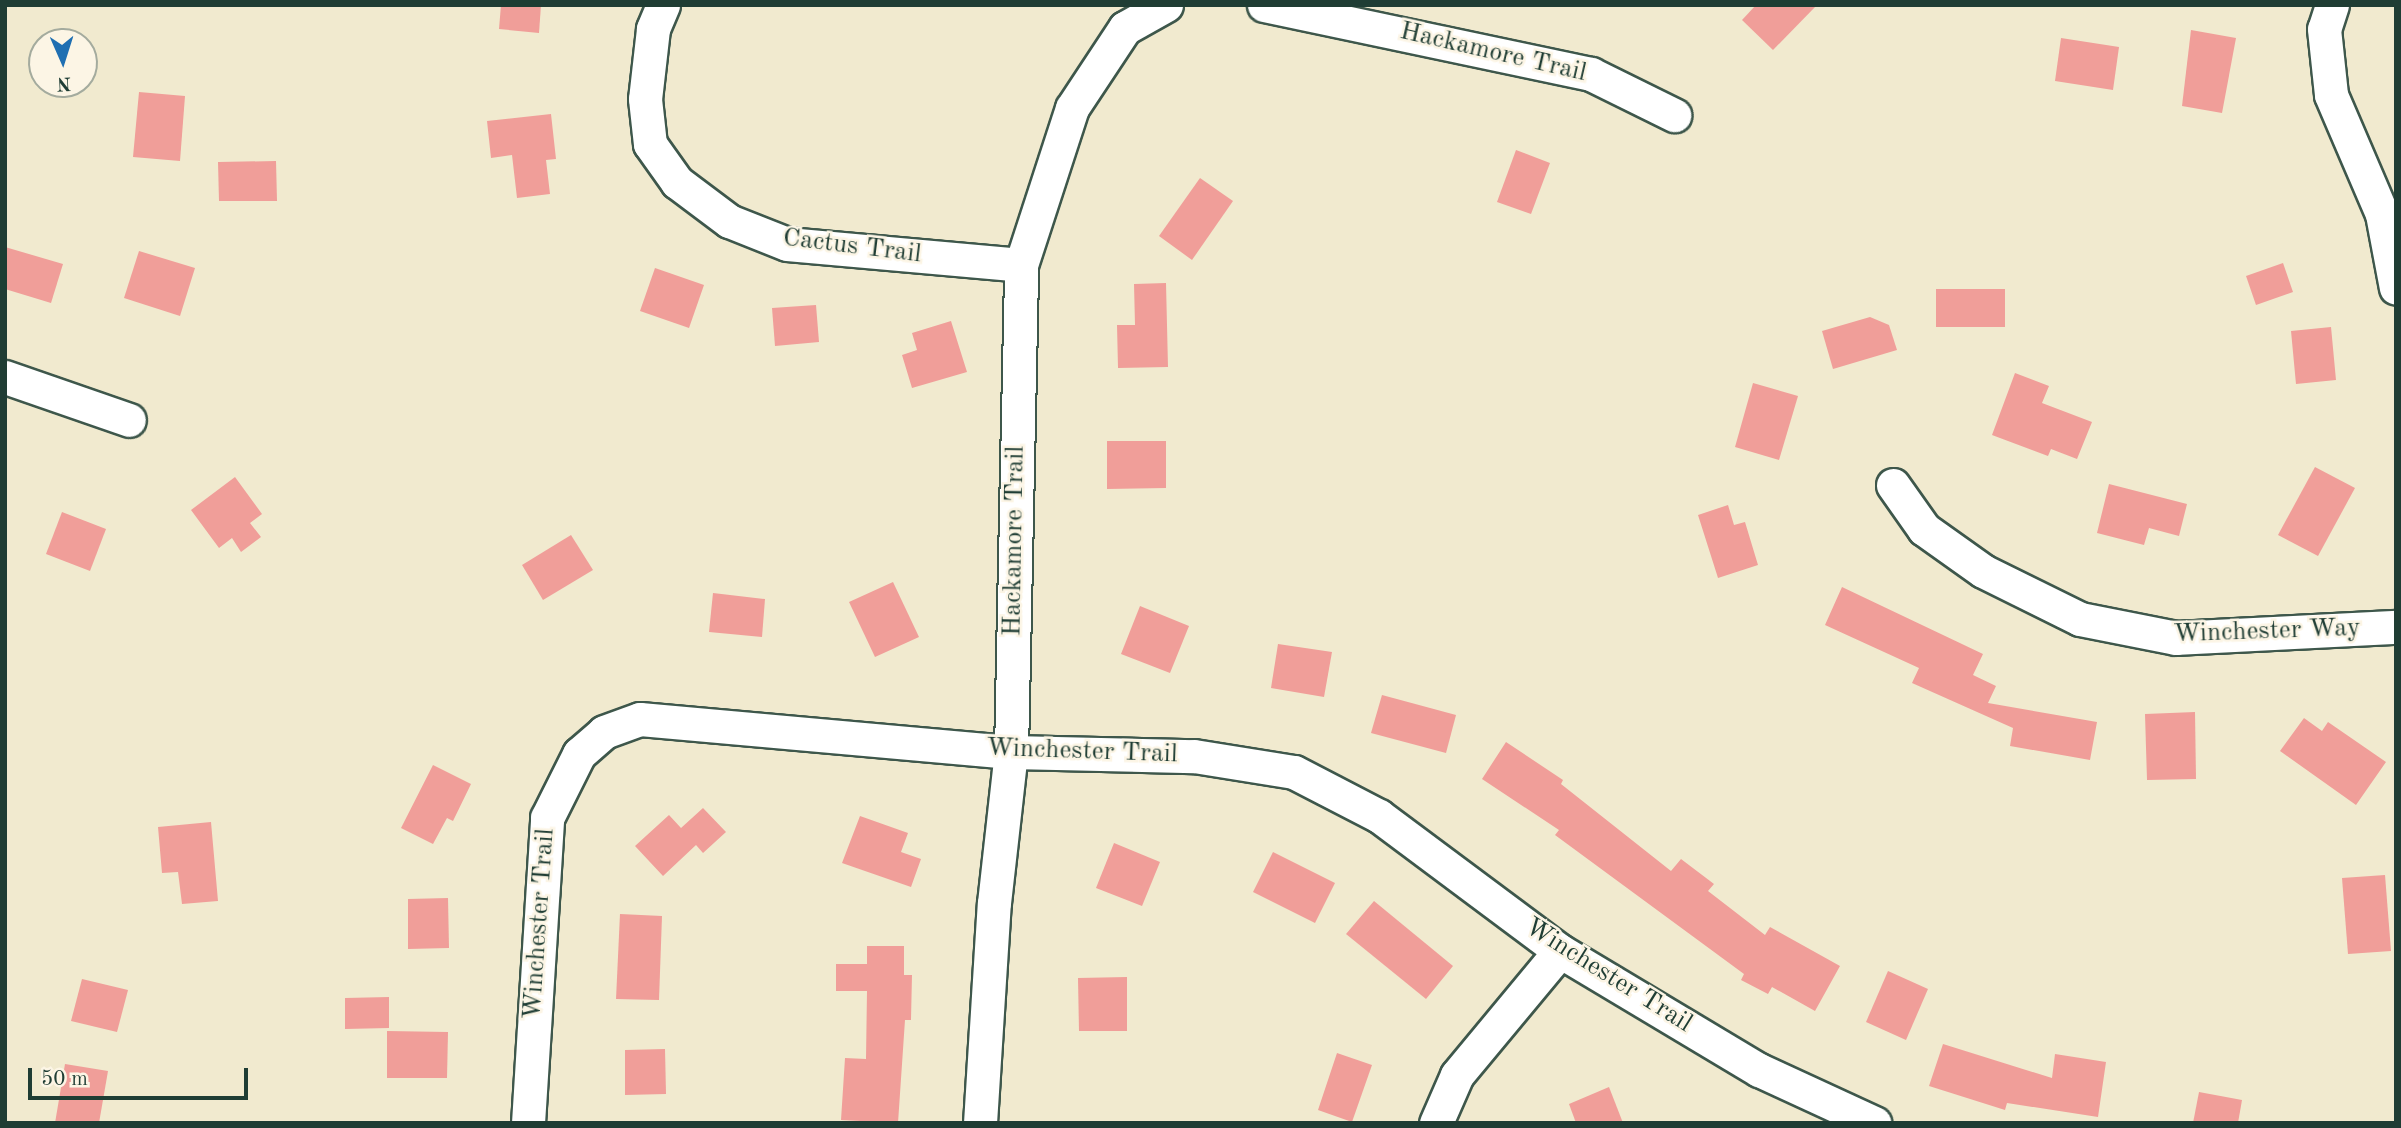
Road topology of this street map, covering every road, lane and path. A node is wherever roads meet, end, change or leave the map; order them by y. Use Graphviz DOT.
graph roads {
  1 [pos="663,5"];
  2 [pos="1166,5"];
  3 [pos="1264,5"];
  4 [pos="2332,5"];
  5 [pos="1674,115"];
  6 [pos="1021,265"];
  7 [pos="2396,288"];
  8 [pos="5,377"];
  9 [pos="129,420"];
  10 [pos="1894,485"];
  11 [pos="2396,627"];
  12 [pos="1011,752"];
  13 [pos="1560,951"];
  14 [pos="528,1123"];
  15 [pos="980,1123"];
  16 [pos="1436,1123"];
  17 [pos="1874,1123"];
  1 -- 6 [label="street, Cactus Trail"];
  2 -- 6 [label="street, Hackamore Trail"];
  3 -- 5 [label="street, Hackamore Trail"];
  4 -- 7 [label="street"];
  6 -- 12 [label="street, Hackamore Trail"];
  8 -- 9 [label="street"];
  10 -- 11 [label="street, Winchester Way"];
  12 -- 13 [label="street, Winchester Trail"];
  12 -- 14 [label="street, Winchester Trail"];
  12 -- 15 [label="street, Hackamore Trail"];
  13 -- 16 [label="street"];
  13 -- 17 [label="street, Winchester Trail"];
}
